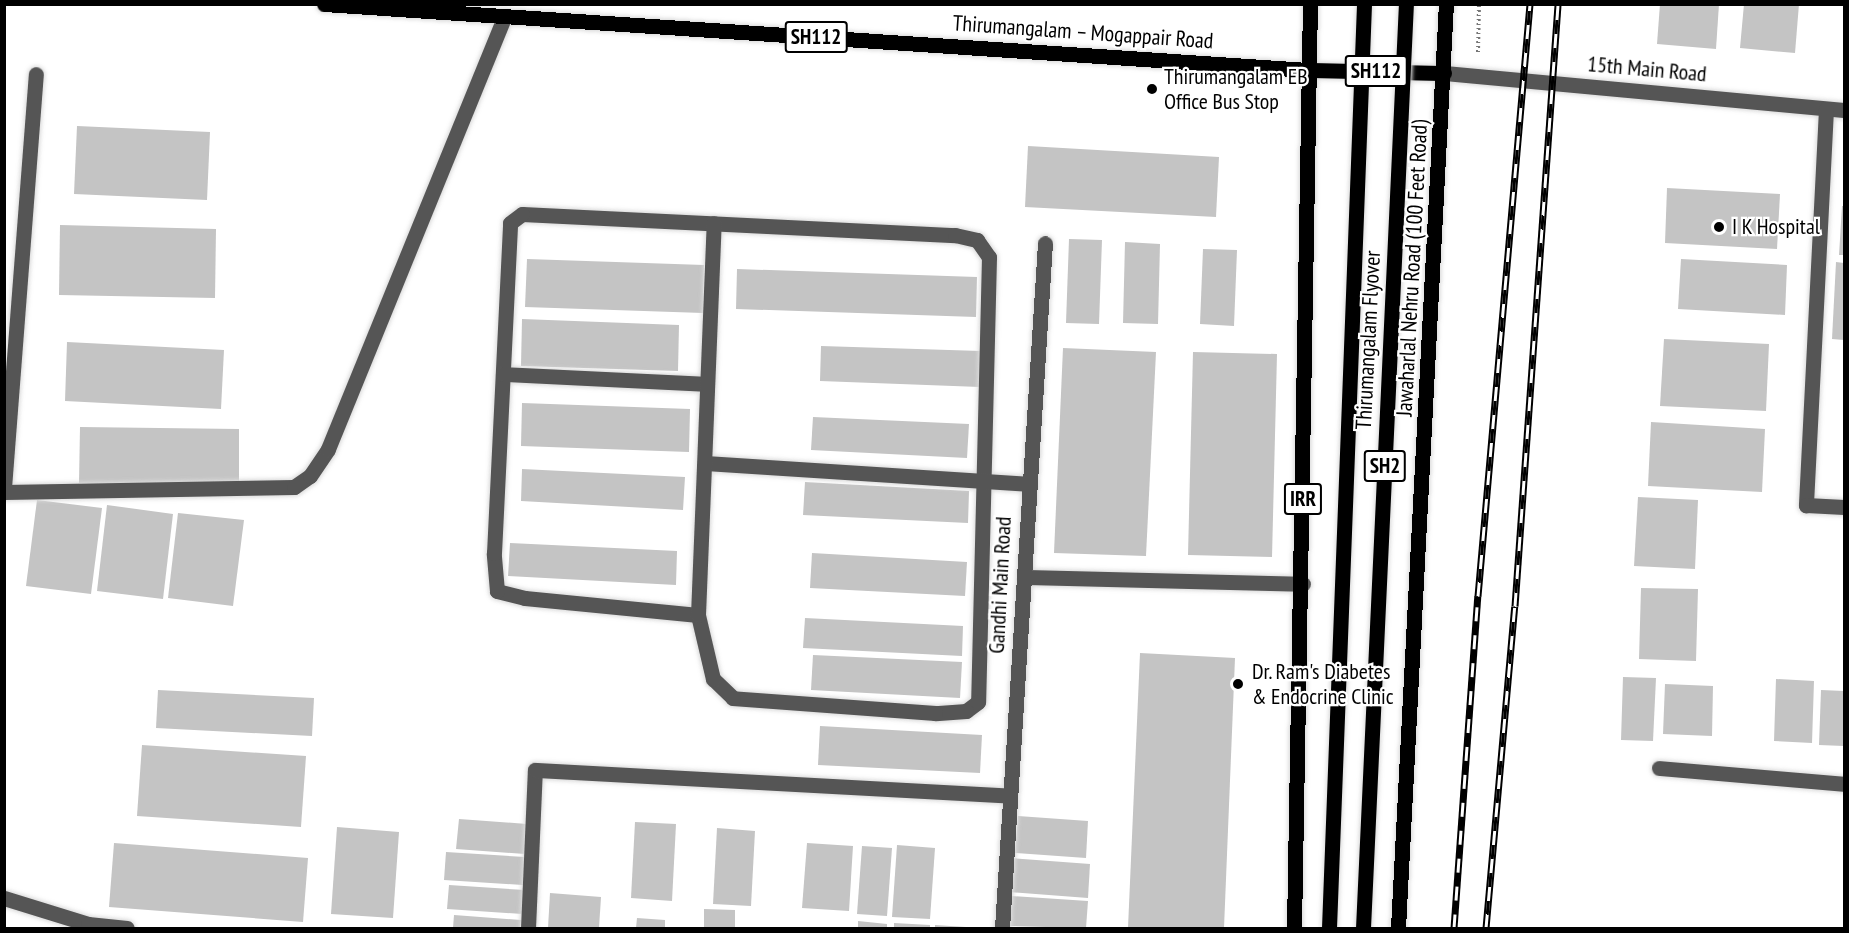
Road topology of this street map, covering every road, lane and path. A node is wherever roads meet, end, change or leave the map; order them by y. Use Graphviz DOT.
graph roads {
  1 [pos="324,4"];
  2 [pos="1310,4"];
  3 [pos="1364,4"];
  4 [pos="1406,4"];
  5 [pos="1446,4"];
  6 [pos="1479,4"];
  7 [pos="504,17"];
  8 [pos="1308,70"];
  9 [pos="1444,73"];
  10 [pos="36,74"];
  11 [pos="1477,76"];
  12 [pos="1826,109"];
  13 [pos="1845,110"];
  14 [pos="714,223"];
  15 [pos="1045,243"];
  16 [pos="503,374"];
  17 [pos="707,384"];
  18 [pos="705,464"];
  19 [pos="981,478"];
  20 [pos="1027,484"];
  21 [pos="4,490"];
  22 [pos="1845,507"];
  23 [pos="1024,577"];
  24 [pos="1302,584"];
  25 [pos="698,615"];
  26 [pos="1659,768"];
  27 [pos="1845,784"];
  28 [pos="1009,796"];
  29 [pos="4,898"];
  30 [pos="127,928"];
  31 [pos="528,928"];
  32 [pos="1002,928"];
  33 [pos="1294,928"];
  34 [pos="1329,928"];
  35 [pos="1363,928"];
  36 [pos="1398,928"];
  1 -- 7 [label="main road, Thirumangalam – Mogappair Road / SH112"];
  2 -- 8 [label="main road, IRR"];
  3 -- 34 [label="main road, Thirumangalam Flyover / SH2, bridge"];
  4 -- 35 [label="main road, Thirumangalam Flyover / SH2, bridge"];
  5 -- 9 [label="main road, Jawaharlal Nehru Road (100 Feet Road)"];
  6 -- 11 [label="path"];
  7 -- 8 [label="main road, Thirumangalam – Mogappair Road / SH112"];
  7 -- 21 [label="street"];
  8 -- 9 [label="main road, Thirumangalam – Mogappair Road / SH112"];
  8 -- 24 [label="main road, IRR"];
  9 -- 11 [label="street, 15th Main Road"];
  9 -- 36 [label="main road, Jawaharlal Nehru Road (100 Feet Road)"];
  10 -- 21 [label="street"];
  11 -- 12 [label="street, 15th Main Road"];
  12 -- 13 [label="street, 15th Main Road"];
  12 -- 22 [label="street"];
  14 -- 16 [label="street"];
  14 -- 17 [label="street"];
  14 -- 19 [label="street"];
  15 -- 20 [label="street, Gandhi Main Road"];
  16 -- 17 [label="street"];
  16 -- 25 [label="street"];
  17 -- 18 [label="street"];
  18 -- 19 [label="street"];
  18 -- 25 [label="street"];
  19 -- 20 [label="street"];
  19 -- 25 [label="street"];
  20 -- 23 [label="street, Gandhi Main Road"];
  23 -- 24 [label="street"];
  23 -- 28 [label="street, Gandhi Main Road"];
  24 -- 33 [label="main road, IRR"];
  26 -- 27 [label="street"];
  28 -- 31 [label="street"];
  28 -- 32 [label="street, Gandhi Main Road"];
  29 -- 30 [label="street"];
}
